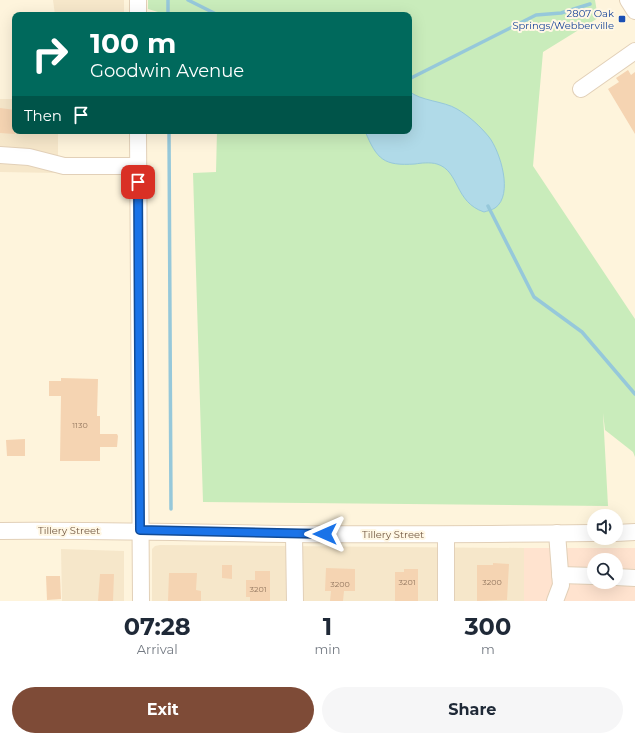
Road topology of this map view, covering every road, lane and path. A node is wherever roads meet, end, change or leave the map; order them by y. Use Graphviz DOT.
graph roads {
  1 [pos="138,0"];
  2 [pos="628,0"];
  3 [pos="635,11"];
  4 [pos="138,12"];
  5 [pos="635,51"];
  6 [pos="581,89"];
  7 [pos="138,134"];
  8 [pos="0,155"];
  9 [pos="138,166"];
  10 [pos="0,530"];
  11 [pos="140,530"];
  12 [pos="635,532"];
  13 [pos="557,533"];
  14 [pos="587,533"];
  15 [pos="623,533"];
  16 [pos="294,534"];
  17 [pos="446,535"];
  18 [pos="560,575"];
  19 [pos="587,576"];
  20 [pos="623,577"];
  21 [pos="635,578"];
  22 [pos="141,601"];
  23 [pos="295,601"];
  24 [pos="446,601"];
  25 [pos="555,601"];
  1 -- 4 [label="street"];
  2 -- 3 [label="street"];
  5 -- 6 [label="street"];
  7 -- 9 [label="street"];
  8 -- 9 [label="street"];
  9 -- 11 [label="street"];
  10 -- 11 [label="street, Tillery Street"];
  11 -- 16 [label="street, Tillery Street"];
  11 -- 22 [label="street"];
  12 -- 15 [label="street"];
  13 -- 14 [label="street, Tillery Street"];
  13 -- 17 [label="street, Tillery Street"];
  13 -- 18 [label="street"];
  16 -- 17 [label="street, Tillery Street"];
  16 -- 23 [label="street"];
  17 -- 24 [label="street"];
  18 -- 19 [label="street"];
  18 -- 25 [label="street"];
  20 -- 21 [label="street"];
}
